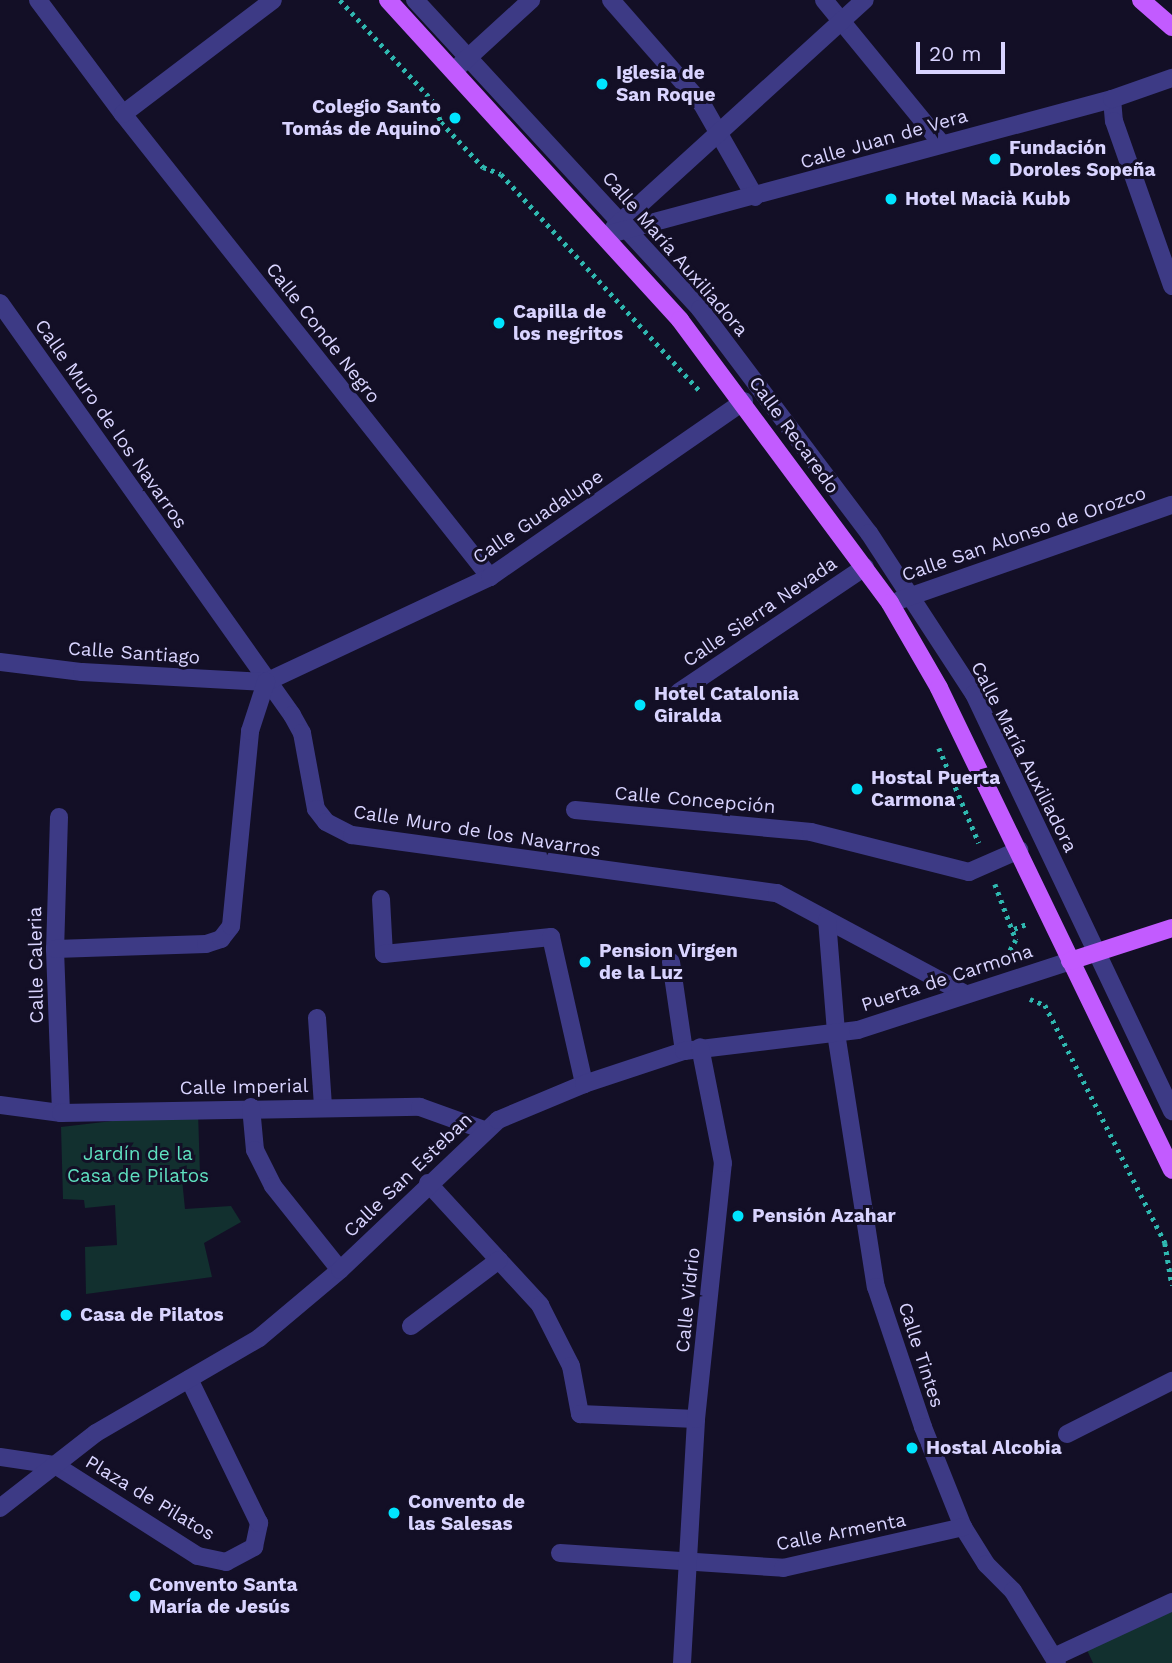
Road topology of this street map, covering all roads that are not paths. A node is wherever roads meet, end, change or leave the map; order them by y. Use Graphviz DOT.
graph roads {
  1 [pos="38,0"];
  2 [pos="273,0"];
  3 [pos="388,0"];
  4 [pos="415,0"];
  5 [pos="531,0"];
  6 [pos="611,0"];
  7 [pos="824,0"];
  8 [pos="865,0"];
  9 [pos="1141,0"];
  10 [pos="841,21"];
  11 [pos="1172,27"];
  12 [pos="467,58"];
  13 [pos="454,71"];
  14 [pos="1172,78"];
  15 [pos="1112,99"];
  16 [pos="123,114"];
  17 [pos="719,129"];
  18 [pos="941,143"];
  19 [pos="755,197"];
  20 [pos="626,225"];
  21 [pos="606,235"];
  22 [pos="1172,286"];
  23 [pos="0,303"];
  24 [pos="744,401"];
  25 [pos="1172,505"];
  26 [pos="865,567"];
  27 [pos="490,577"];
  28 [pos="911,596"];
  29 [pos="890,603"];
  30 [pos="0,662"];
  31 [pos="266,682"];
  32 [pos="679,692"];
  33 [pos="575,810"];
  34 [pos="59,817"];
  35 [pos="1018,850"];
  36 [pos="381,899"];
  37 [pos="827,920"];
  38 [pos="1172,928"];
  39 [pos="55,949"];
  40 [pos="1096,953"];
  41 [pos="1070,961"];
  42 [pos="671,962"];
  43 [pos="965,994"];
  44 [pos="317,1018"];
  45 [pos="836,1033"];
  46 [pos="692,1049"];
  47 [pos="584,1084"];
  48 [pos="0,1105"];
  49 [pos="251,1107"];
  50 [pos="323,1107"];
  51 [pos="1172,1111"];
  52 [pos="61,1113"];
  53 [pos="484,1130"];
  54 [pos="1172,1170"];
  55 [pos="428,1183"];
  56 [pos="499,1260"];
  57 [pos="340,1270"];
  58 [pos="411,1326"];
  59 [pos="189,1379"];
  60 [pos="1172,1381"];
  61 [pos="696,1419"];
  62 [pos="1067,1434"];
  63 [pos="0,1457"];
  64 [pos="55,1465"];
  65 [pos="0,1508"];
  66 [pos="963,1527"];
  67 [pos="560,1553"];
  68 [pos="685,1559"];
  69 [pos="1172,1602"];
  70 [pos="1056,1660"];
  71 [pos="682,1663"];
  1 -- 16 [label="street, Calle Conde Negro"];
  2 -- 16 [label="street"];
  3 -- 13 [label="main road, Calle Recaredo"];
  4 -- 12 [label="street, Calle María Auxiliadora"];
  5 -- 12 [label="street"];
  6 -- 17 [label="street"];
  7 -- 10 [label="street"];
  8 -- 10 [label="street"];
  9 -- 11 [label="main road"];
  10 -- 17 [label="street"];
  10 -- 18 [label="street"];
  12 -- 13 [label="street"];
  12 -- 20 [label="street, Calle María Auxiliadora"];
  13 -- 21 [label="main road, Calle Recaredo"];
  14 -- 15 [label="street, Calle Juan de Vera"];
  15 -- 18 [label="street, Calle Juan de Vera"];
  15 -- 22 [label="street"];
  16 -- 27 [label="street, Calle Conde Negro"];
  17 -- 19 [label="street"];
  17 -- 20 [label="street"];
  18 -- 19 [label="street, Calle Juan de Vera"];
  19 -- 20 [label="street, Calle Juan de Vera"];
  20 -- 21 [label="street, Calle Juan de Vera"];
  20 -- 28 [label="street, Calle María Auxiliadora"];
  21 -- 24 [label="main road, Calle Recaredo"];
  23 -- 31 [label="street, Calle Muro de los Navarros"];
  24 -- 26 [label="main road, Calle Recaredo"];
  24 -- 27 [label="street, Calle Guadalupe"];
  25 -- 28 [label="street, Calle San Alonso de Orozco"];
  26 -- 29 [label="main road, Calle Recaredo"];
  26 -- 32 [label="street, Calle Sierra Nevada"];
  27 -- 31 [label="street, Calle Guadalupe"];
  28 -- 29 [label="street, Calle San Alonso de Orozco"];
  28 -- 40 [label="street, Calle María Auxiliadora"];
  29 -- 35 [label="main road, Calle Recaredo"];
  30 -- 31 [label="street, Calle Santiago"];
  31 -- 37 [label="street, Calle Muro de los Navarros"];
  31 -- 39 [label="street"];
  33 -- 35 [label="street, Calle Concepción"];
  34 -- 39 [label="street, Calle Caleria"];
  35 -- 41 [label="main road, Calle Recaredo"];
  36 -- 47 [label="street"];
  37 -- 43 [label="street, Calle Muro de los Navarros"];
  37 -- 45 [label="street, Calle Tintes"];
  38 -- 40 [label="main road"];
  39 -- 52 [label="street, Calle Caleria"];
  40 -- 41 [label="main road"];
  40 -- 51 [label="street, Calle María Auxiliadora"];
  41 -- 43 [label="street, Puerta de Carmona"];
  41 -- 54 [label="main road, Calle Recaredo"];
  42 -- 46 [label="street"];
  43 -- 45 [label="street, Puerta de Carmona"];
  44 -- 50 [label="street"];
  45 -- 46 [label="street, Calle San Esteban"];
  45 -- 66 [label="street, Calle Tintes"];
  46 -- 47 [label="street, Calle San Esteban"];
  46 -- 61 [label="street, Calle Vidrio"];
  47 -- 53 [label="street, Calle San Esteban"];
  48 -- 52 [label="street, Calle Imperial"];
  49 -- 50 [label="street, Calle Imperial"];
  49 -- 52 [label="street, Calle Imperial"];
  49 -- 57 [label="street"];
  50 -- 53 [label="street, Calle Imperial"];
  53 -- 55 [label="street, Calle San Esteban"];
  55 -- 56 [label="street"];
  55 -- 57 [label="street, Calle San Esteban"];
  56 -- 58 [label="street"];
  56 -- 61 [label="street"];
  57 -- 59 [label="street, Calle San Esteban"];
  59 -- 64 [label="street, Plaza de Pilatos"];
  59 -- 64 [label="street, Plaza de Pilatos"];
  60 -- 62 [label="street"];
  61 -- 68 [label="street, Calle Vidrio"];
  63 -- 64 [label="street"];
  64 -- 65 [label="street"];
  66 -- 68 [label="street, Calle Armenta"];
  66 -- 70 [label="street, Calle Tintes"];
  67 -- 68 [label="street"];
  68 -- 71 [label="street, Calle Vidrio"];
  69 -- 70 [label="street"];
}
